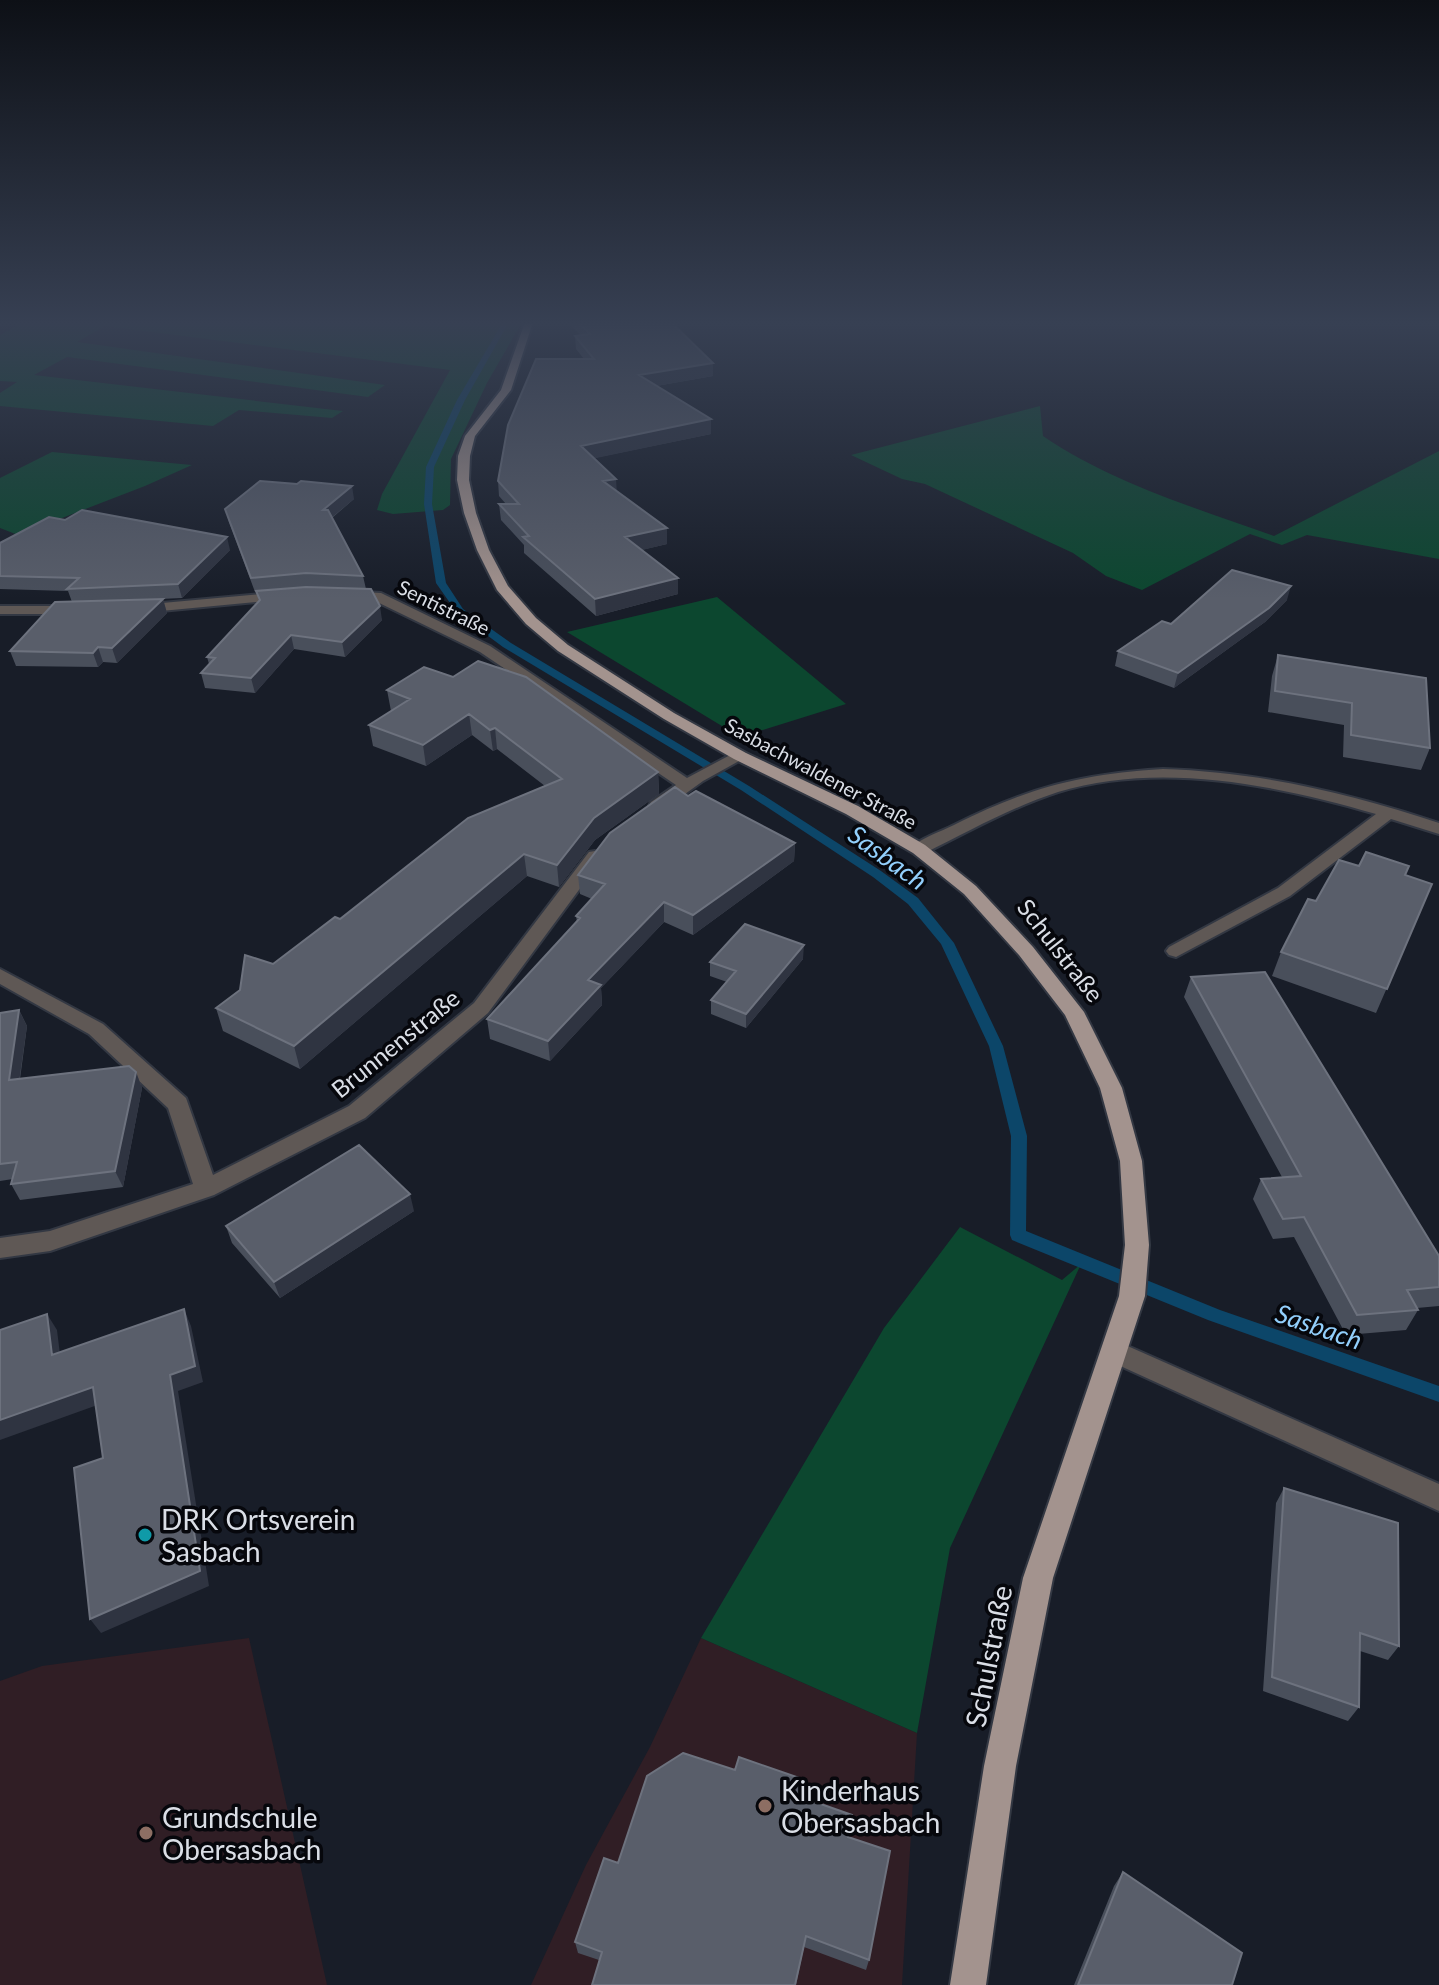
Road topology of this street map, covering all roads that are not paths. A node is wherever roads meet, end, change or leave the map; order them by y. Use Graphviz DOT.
graph roads {
  1 [pos="487,415"];
  2 [pos="294,595"];
  3 [pos="336,595"];
  4 [pos="130,609"];
  5 [pos="0,610"];
  6 [pos="86,610"];
  7 [pos="734,759"];
  8 [pos="692,781"];
  9 [pos="1389,812"];
  10 [pos="639,820"];
  11 [pos="1439,829"];
  12 [pos="615,837"];
  13 [pos="919,849"];
  14 [pos="1176,951"];
  15 [pos="0,975"];
  16 [pos="206,1189"];
  17 [pos="0,1248"];
  18 [pos="1114,1351"];
  19 [pos="1439,1498"];
  20 [pos="968,1985"];
  1 -- 7 [label="main road, Sasbachwaldener Straße"];
  2 -- 4 [label="street"];
  3 -- 8 [label="street, Sentistraße"];
  5 -- 6 [label="street"];
  7 -- 8 [label="street"];
  7 -- 13 [label="main road, Sasbachwaldener Straße"];
  8 -- 10 [label="street"];
  9 -- 11 [label="street, Sasbachwaldener Straße"];
  9 -- 13 [label="street, Sasbachwaldener Straße"];
  9 -- 14 [label="street"];
  12 -- 16 [label="street, Brunnenstraße"];
  13 -- 18 [label="main road, Schulstraße"];
  15 -- 16 [label="street"];
  16 -- 17 [label="street, Brunnenstraße"];
  18 -- 19 [label="street"];
  18 -- 20 [label="main road, Schulstraße"];
}
